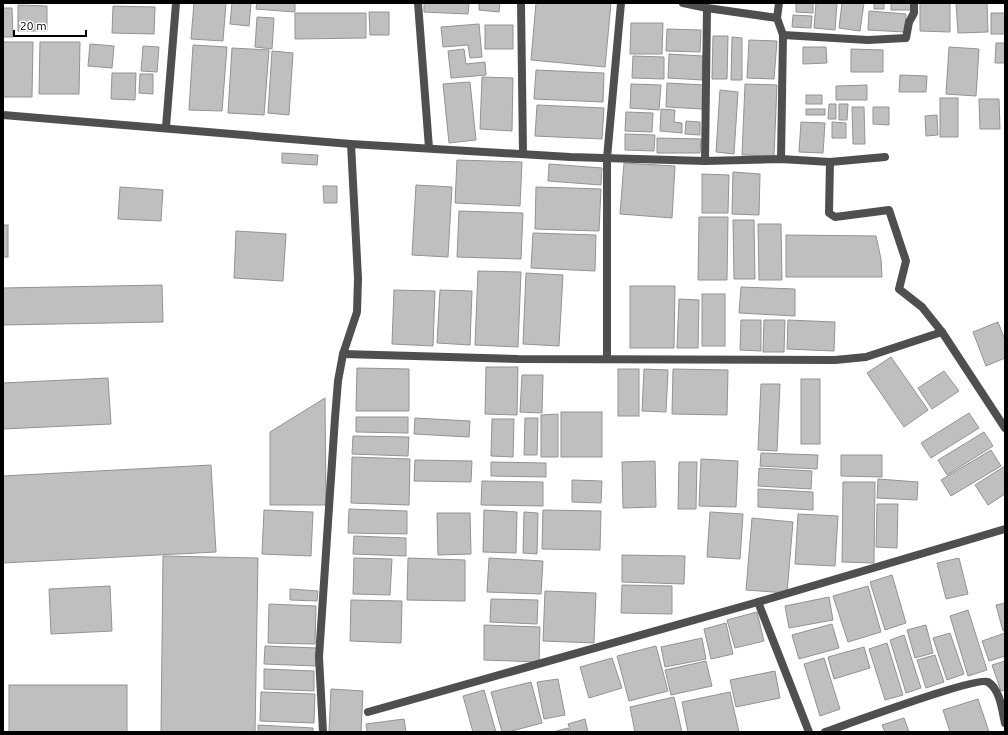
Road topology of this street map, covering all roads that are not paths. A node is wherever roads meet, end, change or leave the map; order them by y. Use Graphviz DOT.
graph roads {
  1 [pos="176,3"];
  2 [pos="418,3"];
  3 [pos="521,3"];
  4 [pos="621,3"];
  5 [pos="684,3"];
  6 [pos="778,3"];
  7 [pos="914,3"];
  8 [pos="707,8"];
  9 [pos="777,18"];
  10 [pos="783,35"];
  11 [pos="3,115"];
  12 [pos="166,127"];
  13 [pos="351,144"];
  14 [pos="429,148"];
  15 [pos="523,153"];
  16 [pos="885,157"];
  17 [pos="607,158"];
  18 [pos="781,159"];
  19 [pos="705,161"];
  20 [pos="830,162"];
  21 [pos="942,332"];
  22 [pos="343,354"];
  23 [pos="607,359"];
  24 [pos="1005,428"];
  25 [pos="1005,529"];
  26 [pos="758,602"];
  27 [pos="368,712"];
  28 [pos="1005,723"];
  29 [pos="323,732"];
  30 [pos="809,732"];
  31 [pos="826,732"];
  1 -- 12 [label="street"];
  2 -- 14 [label="street"];
  3 -- 15 [label="street"];
  4 -- 17 [label="street"];
  5 -- 8 [label="street"];
  6 -- 9 [label="street"];
  7 -- 10 [label="street"];
  8 -- 9 [label="street"];
  8 -- 19 [label="street"];
  9 -- 10 [label="street"];
  10 -- 18 [label="street"];
  11 -- 12 [label="street"];
  12 -- 13 [label="street"];
  13 -- 14 [label="street"];
  13 -- 22 [label="street"];
  14 -- 15 [label="street"];
  15 -- 17 [label="street"];
  16 -- 20 [label="street"];
  17 -- 19 [label="street"];
  17 -- 23 [label="street"];
  18 -- 19 [label="street"];
  18 -- 20 [label="street"];
  20 -- 21 [label="street"];
  21 -- 23 [label="street"];
  21 -- 24 [label="street"];
  22 -- 23 [label="street"];
  22 -- 29 [label="street"];
  25 -- 26 [label="street"];
  26 -- 27 [label="street"];
  26 -- 30 [label="street"];
  28 -- 31 [label="street"];
}
